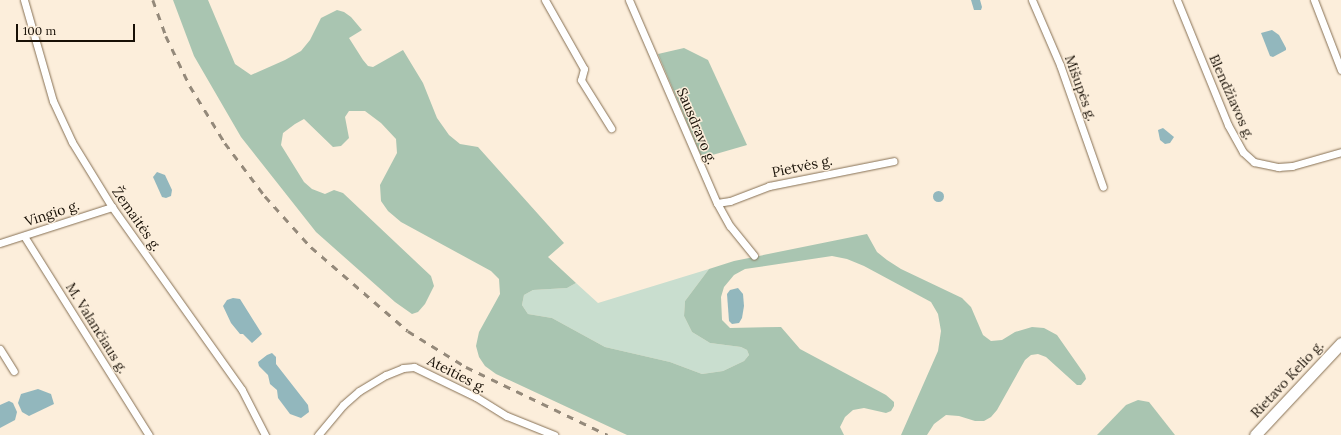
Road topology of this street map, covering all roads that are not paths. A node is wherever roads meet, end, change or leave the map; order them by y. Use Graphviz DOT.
graph roads {
  1 [pos="24,0"];
  2 [pos="545,0"];
  3 [pos="629,0"];
  4 [pos="1032,0"];
  5 [pos="1177,0"];
  6 [pos="1314,0"];
  7 [pos="1341,70"];
  8 [pos="611,128"];
  9 [pos="1341,152"];
  10 [pos="894,161"];
  11 [pos="1103,187"];
  12 [pos="717,203"];
  13 [pos="112,207"];
  14 [pos="24,236"];
  15 [pos="0,243"];
  16 [pos="754,256"];
  17 [pos="1341,343"];
  18 [pos="0,349"];
  19 [pos="14,371"];
  20 [pos="149,435"];
  21 [pos="265,435"];
  22 [pos="318,435"];
  23 [pos="554,435"];
  24 [pos="1255,435"];
  1 -- 13 [label="street, Žemaitės g."];
  2 -- 8 [label="street"];
  3 -- 12 [label="street, Sausdravo g."];
  4 -- 11 [label="street, Mišupės g."];
  5 -- 9 [label="street, Blendžiavos g."];
  6 -- 7 [label="street"];
  10 -- 12 [label="street, Pietvės g."];
  12 -- 16 [label="street, Sausdravo g."];
  13 -- 14 [label="street, Vingio g."];
  13 -- 21 [label="street, Žemaitės g."];
  14 -- 15 [label="street, Vingio g."];
  14 -- 20 [label="street, M. Valančiaus g."];
  17 -- 24 [label="main road, Rietavo Kelio g."];
  18 -- 19 [label="street"];
  22 -- 23 [label="street, Ateities g."];
}
